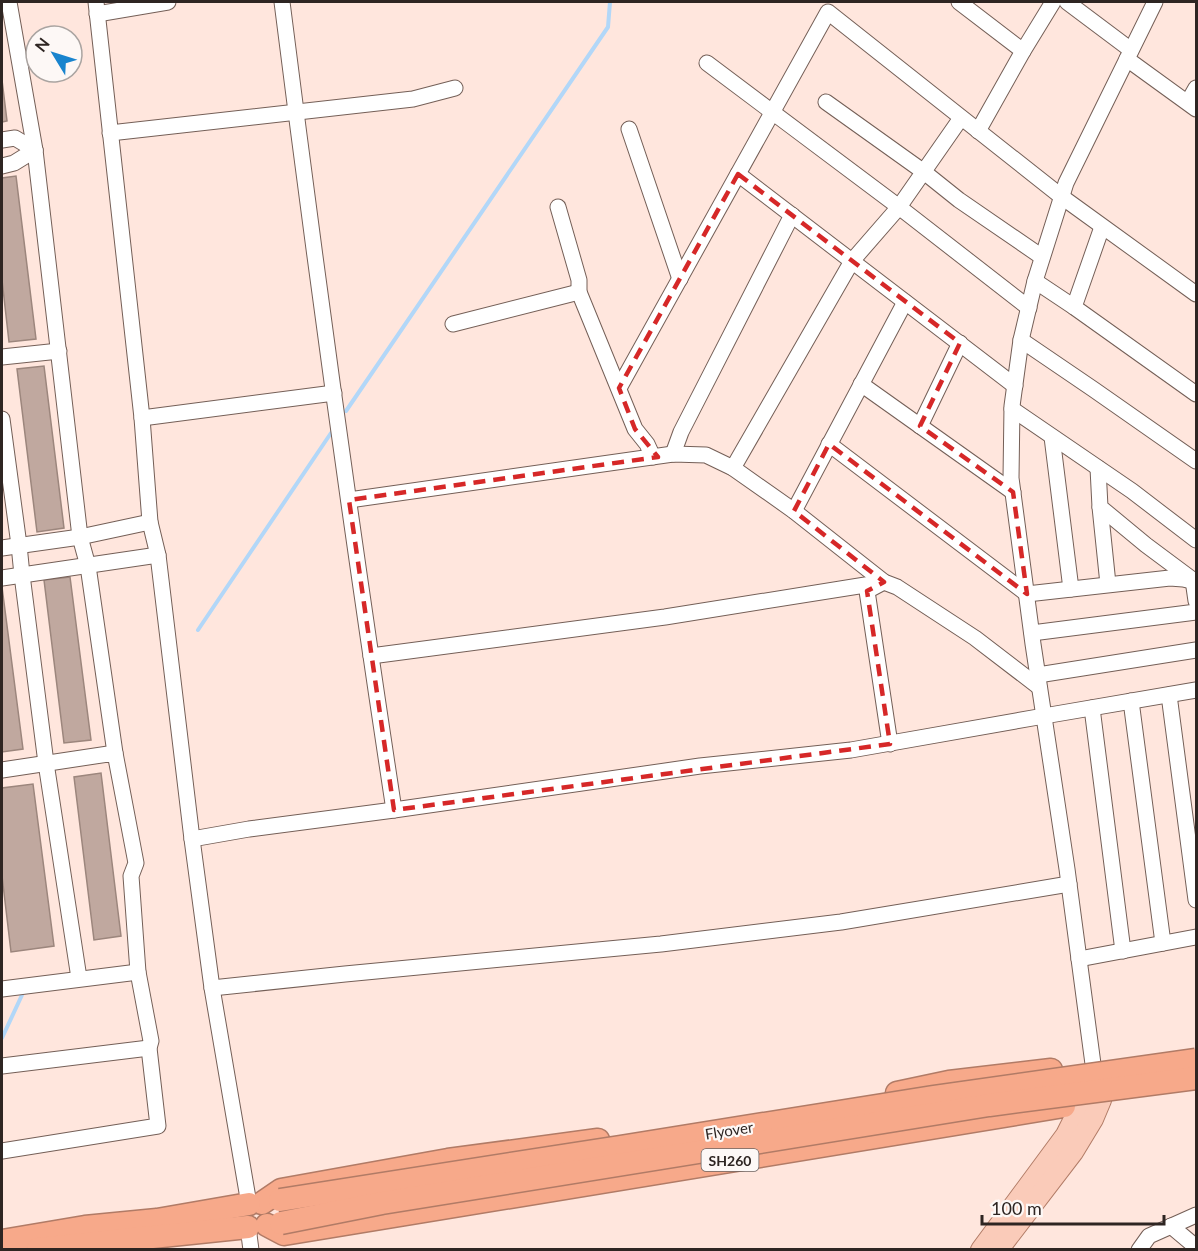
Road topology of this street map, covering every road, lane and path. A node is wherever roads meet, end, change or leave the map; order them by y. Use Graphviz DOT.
graph roads {
  1 [pos="9,2"];
  2 [pos="168,2"];
  3 [pos="282,2"];
  4 [pos="818,2"];
  5 [pos="959,2"];
  6 [pos="1053,2"];
  7 [pos="1067,2"];
  8 [pos="1155,2"];
  9 [pos="96,8"];
  10 [pos="835,17"];
  11 [pos="1023,51"];
  12 [pos="1129,55"];
  13 [pos="706,63"];
  14 [pos="455,88"];
  15 [pos="1197,88"];
  16 [pos="826,102"];
  17 [pos="1192,105"];
  18 [pos="772,112"];
  19 [pos="296,113"];
  20 [pos="961,118"];
  21 [pos="629,129"];
  22 [pos="978,131"];
  23 [pos="110,133"];
  24 [pos="2,140"];
  25 [pos="35,150"];
  26 [pos="2,166"];
  27 [pos="924,172"];
  28 [pos="738,174"];
  29 [pos="1062,197"];
  30 [pos="558,207"];
  31 [pos="899,207"];
  32 [pos="792,215"];
  33 [pos="1102,227"];
  34 [pos="1042,257"];
  35 [pos="852,261"];
  36 [pos="680,279"];
  37 [pos="1035,281"];
  38 [pos="579,292"];
  39 [pos="1197,294"];
  40 [pos="905,302"];
  41 [pos="1074,307"];
  42 [pos="1029,308"];
  43 [pos="453,324"];
  44 [pos="1021,340"];
  45 [pos="960,343"];
  46 [pos="58,351"];
  47 [pos="2,357"];
  48 [pos="861,384"];
  49 [pos="1015,386"];
  50 [pos="619,388"];
  51 [pos="334,393"];
  52 [pos="1197,394"];
  53 [pos="1012,410"];
  54 [pos="142,418"];
  55 [pos="2,419"];
  56 [pos="920,426"];
  57 [pos="1052,437"];
  58 [pos="830,444"];
  59 [pos="673,454"];
  60 [pos="653,457"];
  61 [pos="1197,461"];
  62 [pos="733,468"];
  63 [pos="1098,468"];
  64 [pos="1013,492"];
  65 [pos="349,500"];
  66 [pos="1100,507"];
  67 [pos="794,511"];
  68 [pos="150,522"];
  69 [pos="80,537"];
  70 [pos="1197,540"];
  71 [pos="19,545"];
  72 [pos="2,548"];
  73 [pos="158,555"];
  74 [pos="88,566"];
  75 [pos="22,575"];
  76 [pos="2,578"];
  77 [pos="1195,581"];
  78 [pos="885,582"];
  79 [pos="1108,584"];
  80 [pos="1071,589"];
  81 [pos="1027,594"];
  82 [pos="1197,601"];
  83 [pos="1197,612"];
  84 [pos="1032,633"];
  85 [pos="1197,650"];
  86 [pos="371,656"];
  87 [pos="1039,681"];
  88 [pos="1197,690"];
  89 [pos="1169,695"];
  90 [pos="1131,701"];
  91 [pos="1092,708"];
  92 [pos="1044,716"];
  93 [pos="890,744"];
  94 [pos="115,753"];
  95 [pos="46,763"];
  96 [pos="2,770"];
  97 [pos="394,810"];
  98 [pos="192,839"];
  99 [pos="1069,884"];
  100 [pos="1197,900"];
  101 [pos="1197,937"];
  102 [pos="1163,943"];
  103 [pos="1123,951"];
  104 [pos="1079,959"];
  105 [pos="138,972"];
  106 [pos="79,978"];
  107 [pos="212,988"];
  108 [pos="2,989"];
  109 [pos="149,1048"];
  110 [pos="1197,1050"];
  111 [pos="1197,1060"];
  112 [pos="1102,1063"];
  113 [pos="2,1066"];
  114 [pos="1197,1078"];
  115 [pos="1197,1088"];
  116 [pos="1091,1101"];
  117 [pos="2,1151"];
  118 [pos="264,1202"];
  119 [pos="1197,1215"];
  120 [pos="265,1225"];
  121 [pos="1171,1226"];
  122 [pos="2,1241"];
  123 [pos="1197,1247"];
  124 [pos="33,1250"];
  125 [pos="251,1250"];
  126 [pos="981,1250"];
  127 [pos="998,1250"];
  128 [pos="1139,1250"];
  1 -- 25 [label="street"];
  2 -- 9 [label="street"];
  3 -- 19 [label="street"];
  4 -- 10 [label="street"];
  5 -- 11 [label="street"];
  6 -- 11 [label="street"];
  7 -- 12 [label="street"];
  8 -- 12 [label="street"];
  9 -- 23 [label="street"];
  10 -- 18 [label="street"];
  10 -- 20 [label="street"];
  11 -- 22 [label="street"];
  12 -- 17 [label="street"];
  12 -- 29 [label="street"];
  13 -- 18 [label="street"];
  14 -- 19 [label="street"];
  15 -- 17 [label="street"];
  16 -- 27 [label="street"];
  18 -- 28 [label="street"];
  18 -- 31 [label="street"];
  19 -- 23 [label="street"];
  19 -- 51 [label="street"];
  20 -- 22 [label="street"];
  20 -- 27 [label="street"];
  21 -- 36 [label="street"];
  22 -- 29 [label="street"];
  23 -- 54 [label="street"];
  24 -- 25 [label="street"];
  25 -- 26 [label="street"];
  25 -- 46 [label="street"];
  27 -- 31 [label="street"];
  27 -- 34 [label="street"];
  28 -- 32 [label="street"];
  28 -- 36 [label="street"];
  29 -- 33 [label="street"];
  29 -- 34 [label="street"];
  30 -- 38 [label="street"];
  31 -- 35 [label="street"];
  31 -- 42 [label="street"];
  32 -- 35 [label="street"];
  32 -- 59 [label="street"];
  33 -- 39 [label="street"];
  33 -- 41 [label="street"];
  34 -- 37 [label="street"];
  35 -- 40 [label="street"];
  35 -- 62 [label="street"];
  36 -- 50 [label="street"];
  37 -- 41 [label="street"];
  37 -- 42 [label="street"];
  38 -- 43 [label="street"];
  38 -- 50 [label="street"];
  40 -- 45 [label="street"];
  40 -- 48 [label="street"];
  41 -- 52 [label="street"];
  42 -- 44 [label="street"];
  44 -- 49 [label="street"];
  44 -- 61 [label="street"];
  45 -- 49 [label="street"];
  45 -- 56 [label="street"];
  46 -- 47 [label="street"];
  46 -- 69 [label="street"];
  48 -- 56 [label="street"];
  48 -- 58 [label="street"];
  49 -- 53 [label="street"];
  50 -- 60 [label="street"];
  51 -- 54 [label="street"];
  51 -- 65 [label="street"];
  53 -- 57 [label="street"];
  53 -- 64 [label="street"];
  54 -- 68 [label="street"];
  55 -- 71 [label="street"];
  56 -- 64 [label="street"];
  57 -- 63 [label="street"];
  57 -- 80 [label="street"];
  58 -- 67 [label="street"];
  58 -- 81 [label="street"];
  59 -- 60 [label="street"];
  59 -- 62 [label="street"];
  60 -- 65 [label="street"];
  62 -- 67 [label="street"];
  63 -- 66 [label="street"];
  63 -- 70 [label="street"];
  64 -- 81 [label="street"];
  65 -- 86 [label="street"];
  66 -- 77 [label="street"];
  66 -- 79 [label="street"];
  67 -- 78 [label="street"];
  68 -- 69 [label="street"];
  68 -- 73 [label="street"];
  69 -- 71 [label="street"];
  69 -- 74 [label="street"];
  71 -- 72 [label="street"];
  71 -- 75 [label="street"];
  73 -- 74 [label="street"];
  73 -- 98 [label="street"];
  74 -- 75 [label="street"];
  74 -- 94 [label="street"];
  75 -- 76 [label="street"];
  75 -- 95 [label="street"];
  77 -- 79 [label="street"];
  77 -- 82 [label="street"];
  78 -- 86 [label="street"];
  78 -- 87 [label="street"];
  78 -- 93 [label="street"];
  79 -- 80 [label="street"];
  80 -- 81 [label="street"];
  81 -- 84 [label="street"];
  83 -- 84 [label="street"];
  84 -- 87 [label="street"];
  85 -- 87 [label="street"];
  86 -- 97 [label="street"];
  87 -- 92 [label="street"];
  88 -- 89 [label="street"];
  89 -- 90 [label="street"];
  89 -- 100 [label="street"];
  90 -- 91 [label="street"];
  90 -- 102 [label="street"];
  91 -- 92 [label="street"];
  91 -- 103 [label="street"];
  92 -- 93 [label="street"];
  92 -- 99 [label="street"];
  93 -- 97 [label="street"];
  94 -- 95 [label="street"];
  94 -- 105 [label="street"];
  95 -- 96 [label="street"];
  95 -- 106 [label="street"];
  97 -- 98 [label="street"];
  98 -- 107 [label="street"];
  99 -- 104 [label="street"];
  99 -- 107 [label="street"];
  101 -- 102 [label="street"];
  102 -- 103 [label="street"];
  103 -- 104 [label="street"];
  104 -- 112 [label="street"];
  105 -- 106 [label="street"];
  105 -- 109 [label="street"];
  106 -- 108 [label="street"];
  107 -- 118 [label="street"];
  109 -- 113 [label="street"];
  109 -- 117 [label="street"];
  110 -- 112 [label="highway"];
  111 -- 118 [label="highway, Flyover, bridge"];
  112 -- 116 [label="main road"];
  112 -- 118 [label="highway"];
  114 -- 120 [label="highway, Flyover / SH260, bridge"];
  115 -- 116 [label="highway, SH260"];
  116 -- 120 [label="highway, SH260"];
  116 -- 126 [label="main road"];
  116 -- 127 [label="main road"];
  118 -- 122 [label="highway, Flyover"];
  119 -- 121 [label="street"];
  120 -- 124 [label="highway, SH260"];
  120 -- 125 [label="street"];
  121 -- 123 [label="street"];
  121 -- 128 [label="street"];
}
